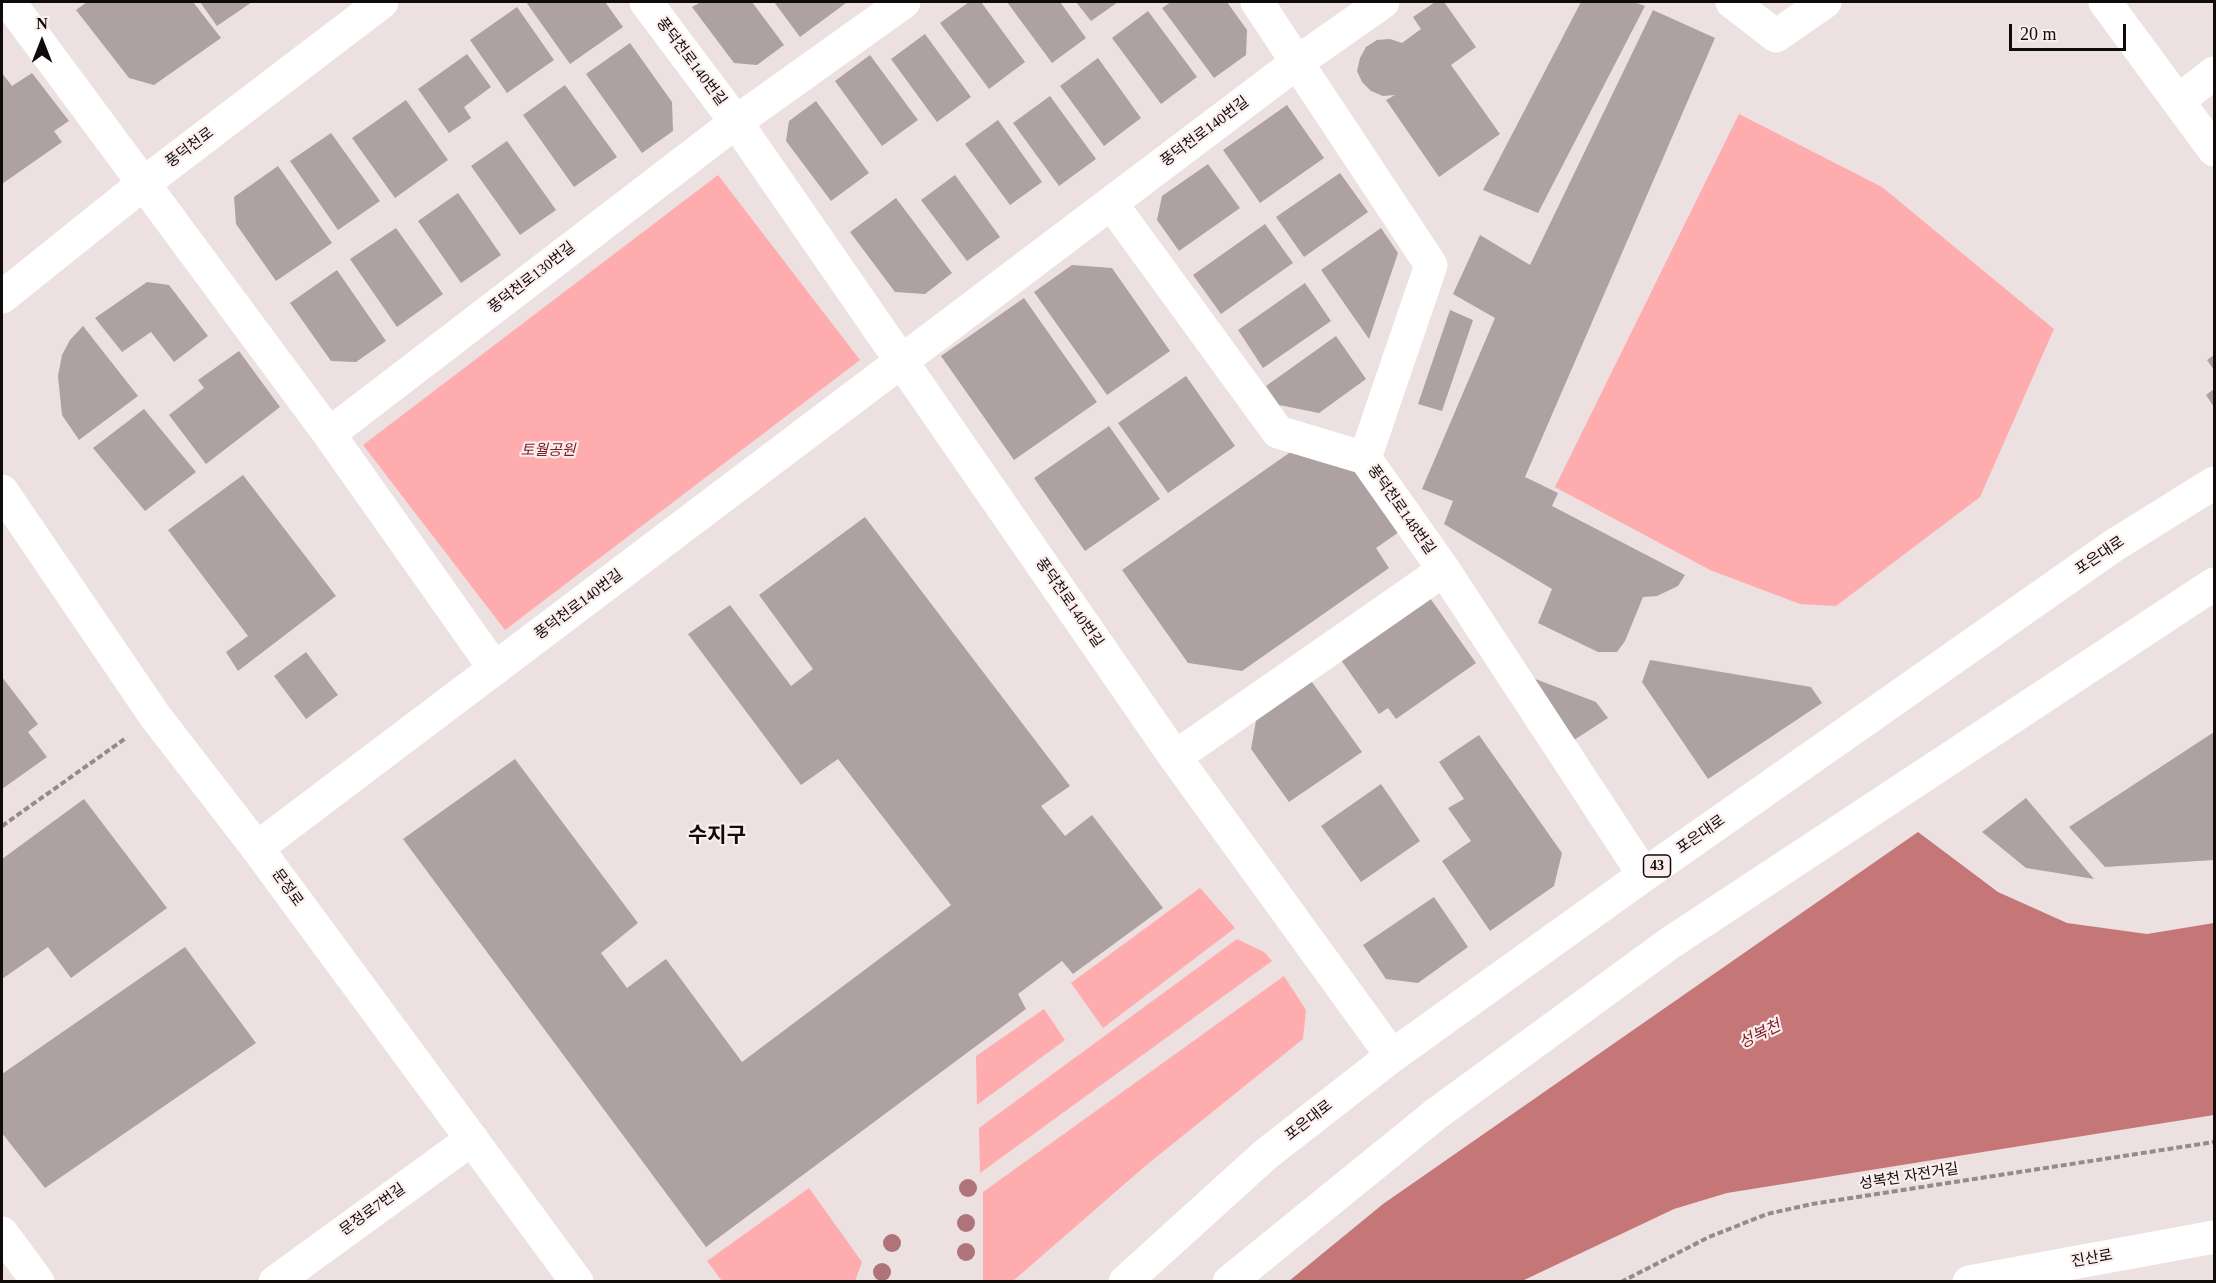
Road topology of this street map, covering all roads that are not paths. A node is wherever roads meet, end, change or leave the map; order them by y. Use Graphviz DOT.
graph roads {
  1 [pos="9,2"];
  2 [pos="382,2"];
  3 [pos="646,2"];
  4 [pos="904,2"];
  5 [pos="1257,2"];
  6 [pos="1383,2"];
  7 [pos="1732,2"];
  8 [pos="1825,2"];
  9 [pos="2105,2"];
  10 [pos="1299,61"];
  11 [pos="2214,73"];
  12 [pos="2178,101"];
  13 [pos="736,122"];
  14 [pos="2214,150"];
  15 [pos="143,184"];
  16 [pos="1111,203"];
  17 [pos="2,297"];
  18 [pos="902,362"];
  19 [pos="329,434"];
  20 [pos="1365,458"];
  21 [pos="2214,483"];
  22 [pos="2,491"];
  23 [pos="1444,570"];
  24 [pos="2214,584"];
  25 [pos="495,669"];
  26 [pos="1175,756"];
  27 [pos="257,848"];
  28 [pos="1644,875"];
  29 [pos="1392,1056"];
  30 [pos="472,1139"];
  31 [pos="2,1233"];
  32 [pos="2214,1237"];
  33 [pos="38,1281"];
  34 [pos="275,1281"];
  35 [pos="577,1281"];
  36 [pos="1125,1281"];
  37 [pos="1229,1281"];
  38 [pos="1969,1281"];
  1 -- 15 [label="street"];
  2 -- 15 [label="street, 풍덕천로"];
  3 -- 13 [label="street, 풍덕천로140번길"];
  4 -- 13 [label="street, 풍덕천로140번길"];
  5 -- 10 [label="street, 풍덕천로148번길"];
  6 -- 10 [label="street"];
  7 -- 8 [label="street"];
  9 -- 12 [label="street"];
  10 -- 16 [label="street, 풍덕천로140번길"];
  10 -- 20 [label="street, 풍덕천로148번길"];
  11 -- 12 [label="street"];
  12 -- 14 [label="street"];
  13 -- 18 [label="street, 풍덕천로140번길"];
  13 -- 19 [label="street, 풍덕천로130번길"];
  15 -- 17 [label="street, 풍덕천로"];
  15 -- 19 [label="street"];
  16 -- 18 [label="street, 풍덕천로140번길"];
  16 -- 20 [label="street"];
  18 -- 25 [label="street, 풍덕천로140번길"];
  18 -- 26 [label="street, 풍덕천로140번길"];
  19 -- 25 [label="street"];
  20 -- 23 [label="street, 풍덕천로148번길"];
  21 -- 28 [label="street, 포은대로 / 43"];
  22 -- 27 [label="street, 문정로"];
  23 -- 26 [label="street"];
  23 -- 28 [label="street, 풍덕천로148번길"];
  24 -- 37 [label="street"];
  25 -- 27 [label="street, 풍덕천로140번길"];
  26 -- 29 [label="street, 풍덕천로140번길"];
  27 -- 30 [label="street, 문정로"];
  28 -- 29 [label="street, 포은대로 / 43"];
  29 -- 36 [label="street, 포은대로 / 43"];
  30 -- 34 [label="street, 문정로7번길"];
  30 -- 35 [label="street, 문정로"];
  31 -- 33 [label="street"];
  32 -- 38 [label="street, 진산로"];
}
